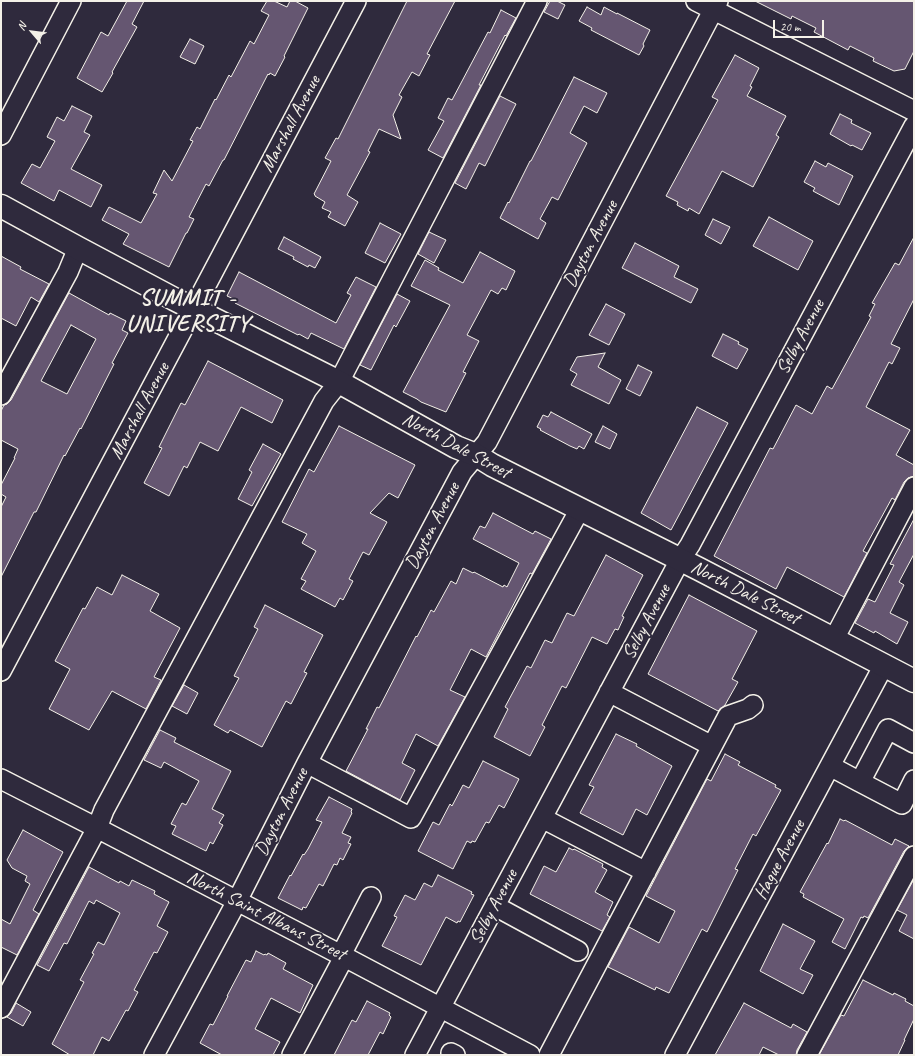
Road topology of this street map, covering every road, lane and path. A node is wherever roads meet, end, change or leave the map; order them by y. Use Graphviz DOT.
graph roads {
  1 [pos="71,1"];
  2 [pos="356,1"];
  3 [pos="537,1"];
  4 [pos="696,1"];
  5 [pos="716,5"];
  6 [pos="914,111"];
  7 [pos="914,126"];
  8 [pos="1,135"];
  9 [pos="1,206"];
  10 [pos="78,248"];
  11 [pos="194,309"];
  12 [pos="338,382"];
  13 [pos="1,395"];
  14 [pos="476,455"];
  15 [pos="914,487"];
  16 [pos="580,509"];
  17 [pos="680,560"];
  18 [pos="834,639"];
  19 [pos="884,665"];
  20 [pos="1,672"];
  21 [pos="914,681"];
  22 [pos="609,692"];
  23 [pos="753,705"];
  24 [pos="914,743"];
  25 [pos="712,746"];
  26 [pos="307,763"];
  27 [pos="830,766"];
  28 [pos="1,779"];
  29 [pos="914,780"];
  30 [pos="860,782"];
  31 [pos="542,818"];
  32 [pos="97,828"];
  33 [pos="914,856"];
  34 [pos="646,872"];
  35 [pos="371,897"];
  36 [pos="237,901"];
  37 [pos="495,906"];
  38 [pos="578,951"];
  39 [pos="343,956"];
  40 [pos="1,1008"];
  41 [pos="440,1008"];
  42 [pos="154,1055"];
  43 [pos="292,1055"];
  44 [pos="415,1055"];
  45 [pos="530,1055"];
  46 [pos="549,1055"];
  47 [pos="675,1055"];
  48 [pos="807,1055"];
  1 -- 8 [label="street"];
  2 -- 11 [label="street, Marshall Avenue"];
  3 -- 12 [label="street"];
  4 -- 5 [label="street"];
  5 -- 6 [label="street"];
  5 -- 14 [label="street, Dayton Avenue"];
  7 -- 17 [label="street, Selby Avenue"];
  9 -- 10 [label="main road, North Dale Street"];
  10 -- 11 [label="main road, North Dale Street"];
  10 -- 13 [label="street"];
  11 -- 12 [label="main road, North Dale Street"];
  11 -- 20 [label="street, Marshall Avenue"];
  12 -- 14 [label="main road, North Dale Street"];
  12 -- 32 [label="street"];
  14 -- 16 [label="main road, North Dale Street"];
  14 -- 26 [label="street, Dayton Avenue"];
  15 -- 18 [label="street"];
  16 -- 17 [label="main road, North Dale Street"];
  16 -- 26 [label="street"];
  17 -- 18 [label="main road, North Dale Street"];
  17 -- 22 [label="street, Selby Avenue"];
  18 -- 19 [label="main road, North Dale Street"];
  19 -- 21 [label="main road, North Dale Street"];
  19 -- 27 [label="street, Hague Avenue"];
  22 -- 25 [label="street"];
  22 -- 31 [label="street, Selby Avenue"];
  23 -- 25 [label="street"];
  24 -- 30 [label="street"];
  25 -- 34 [label="street"];
  26 -- 36 [label="street, Dayton Avenue"];
  27 -- 30 [label="street"];
  27 -- 47 [label="street, Hague Avenue"];
  28 -- 32 [label="street, North Saint Albans Street"];
  29 -- 30 [label="street"];
  31 -- 34 [label="street"];
  31 -- 37 [label="street, Selby Avenue"];
  32 -- 36 [label="street, North Saint Albans Street"];
  32 -- 40 [label="street"];
  33 -- 48 [label="street"];
  34 -- 46 [label="street"];
  35 -- 39 [label="street"];
  36 -- 39 [label="street, North Saint Albans Street"];
  36 -- 42 [label="street, Dayton Avenue"];
  37 -- 38 [label="street"];
  37 -- 41 [label="street, Selby Avenue"];
  39 -- 41 [label="street, North Saint Albans Street"];
  39 -- 43 [label="street"];
  41 -- 44 [label="street, Selby Avenue"];
  41 -- 45 [label="street, North Saint Albans Street"];
}
